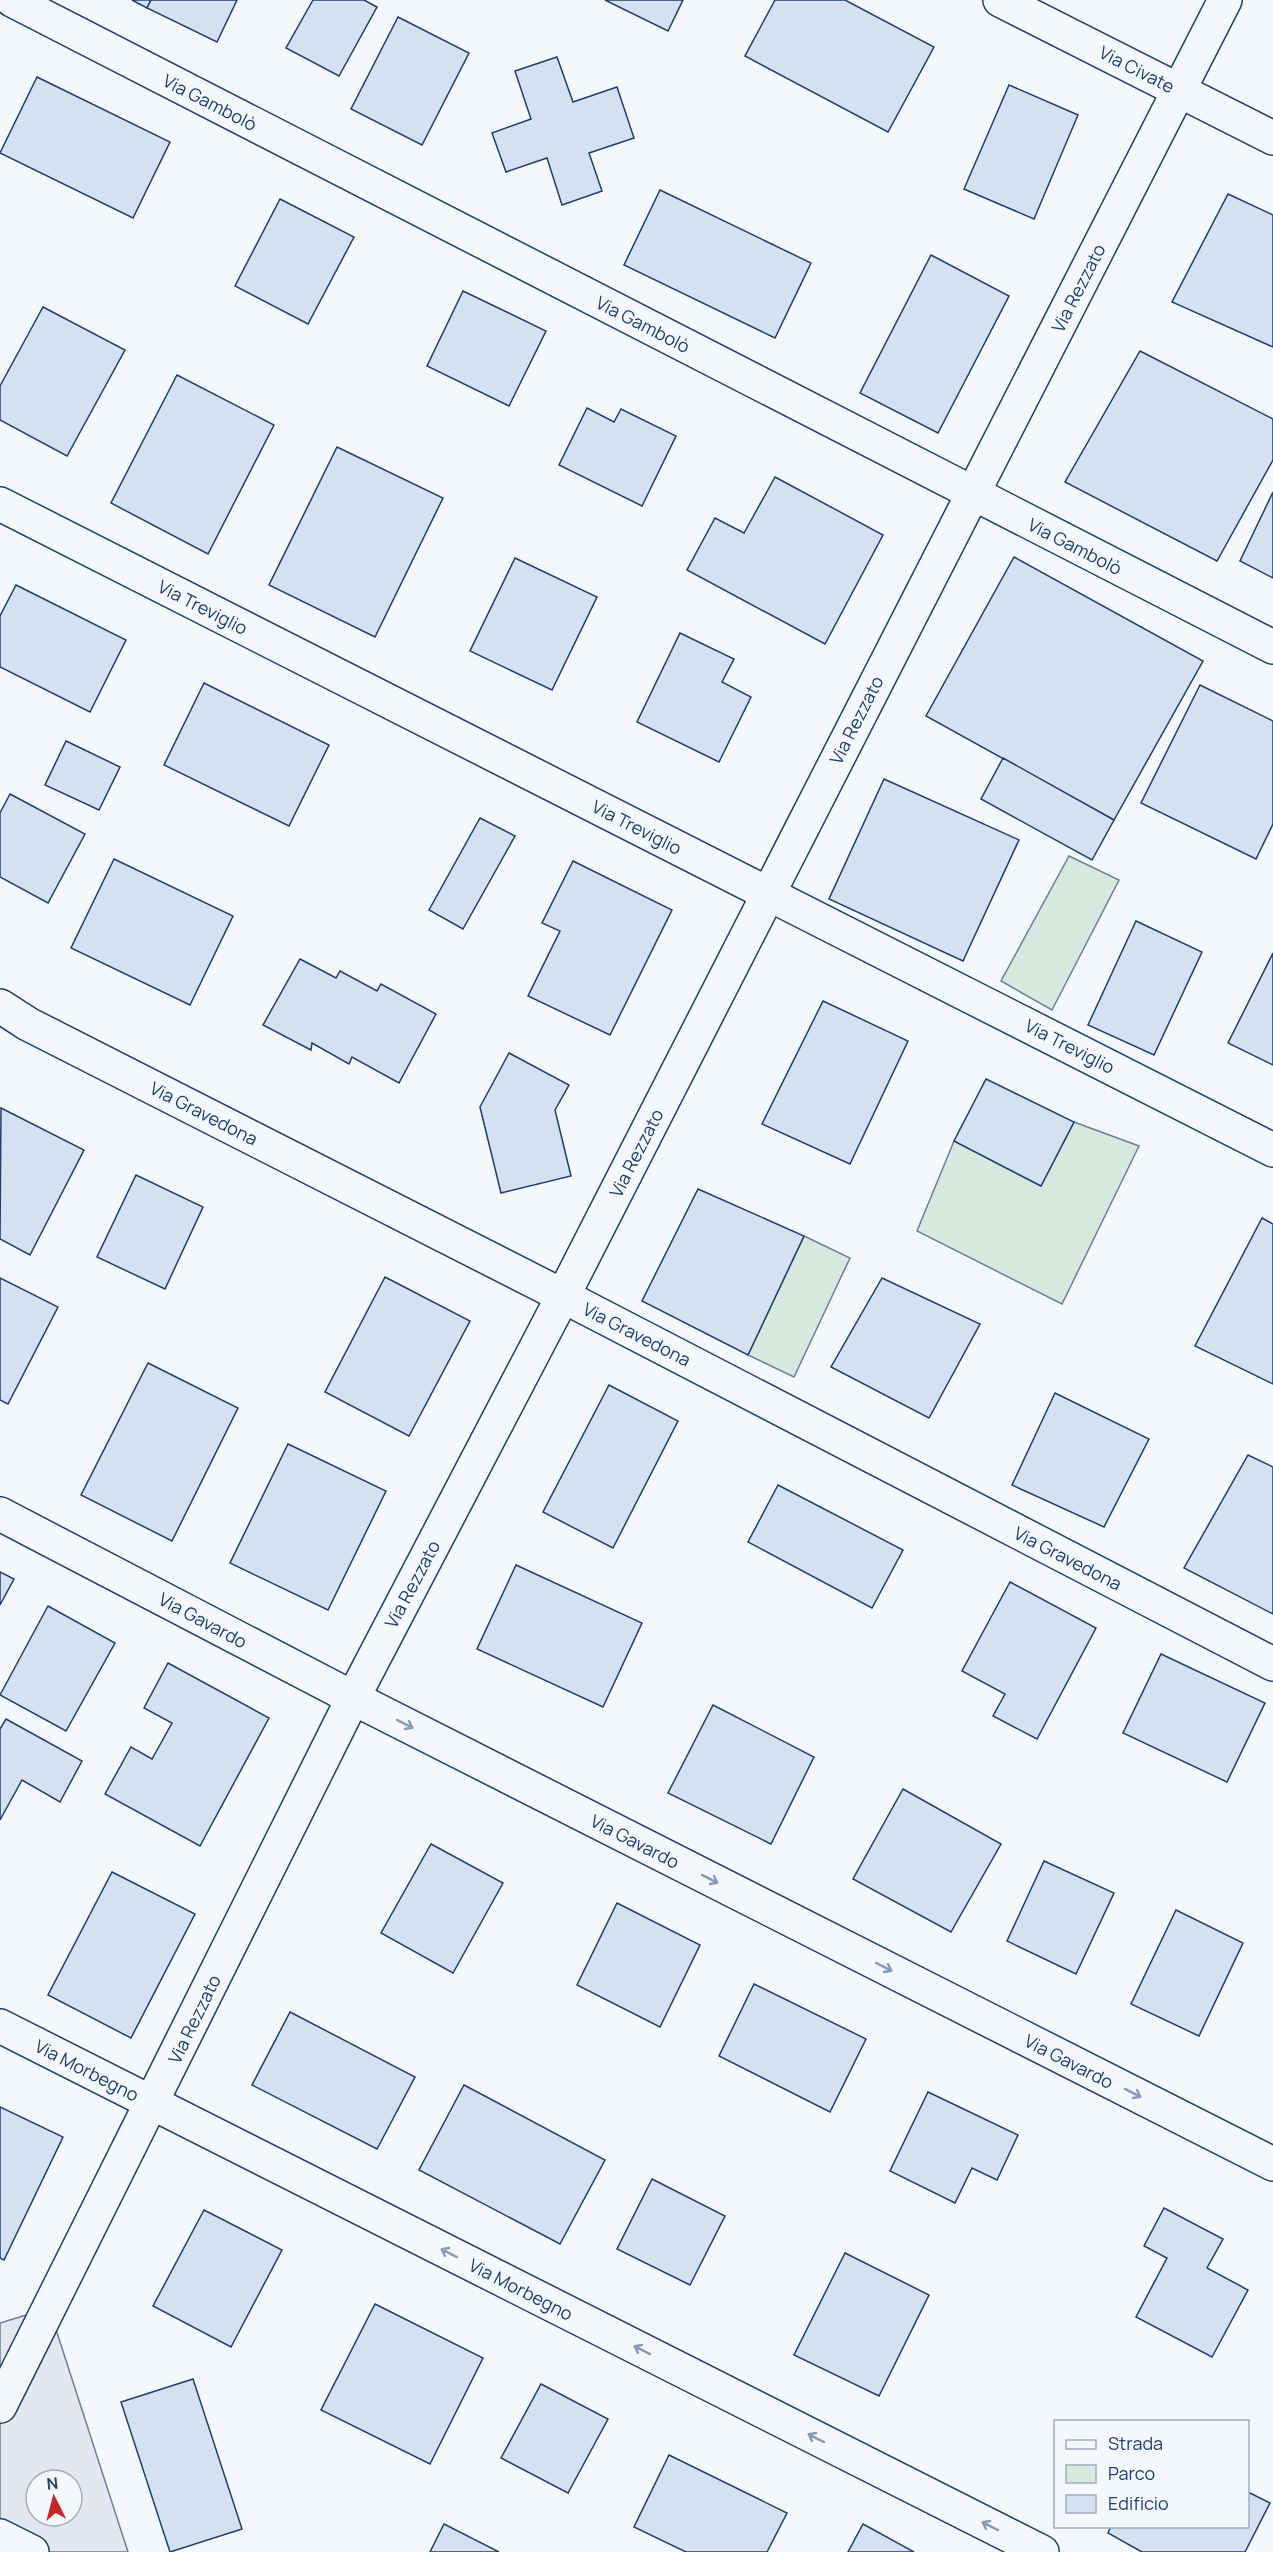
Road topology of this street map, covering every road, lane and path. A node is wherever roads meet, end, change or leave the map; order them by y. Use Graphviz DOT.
graph roads {
  1 [pos="12,0"];
  2 [pos="1000,0"];
  3 [pos="1225,0"];
  4 [pos="1179,90"];
  5 [pos="1273,138"];
  6 [pos="972,493"];
  7 [pos="0,504"];
  8 [pos="1273,647"];
  9 [pos="768,894"];
  10 [pos="0,1006"];
  11 [pos="1273,1150"];
  12 [pos="563,1296"];
  13 [pos="0,1514"];
  14 [pos="1273,1664"];
  15 [pos="352,1698"];
  16 [pos="0,2026"];
  17 [pos="152,2104"];
  18 [pos="1273,2164"];
  19 [pos="0,2406"];
  20 [pos="0,2536"];
  21 [pos="32,2552"];
  22 [pos="1042,2552"];
  1 -- 6 [label="street, Via Gambolò"];
  2 -- 4 [label="street, Via Civate"];
  3 -- 4 [label="street, Via Rezzato"];
  4 -- 5 [label="street, Via Civate"];
  4 -- 6 [label="street, Via Rezzato"];
  6 -- 8 [label="street, Via Gambolò"];
  6 -- 9 [label="street, Via Rezzato"];
  7 -- 9 [label="street, Via Treviglio"];
  9 -- 11 [label="street, Via Treviglio"];
  9 -- 12 [label="street, Via Rezzato"];
  10 -- 12 [label="street, Via Gravedona"];
  12 -- 14 [label="street, Via Gravedona"];
  12 -- 15 [label="street, Via Rezzato"];
  13 -- 15 [label="street, Via Gavardo"];
  15 -- 17 [label="street, Via Rezzato"];
  15 -- 18 [label="street, Via Gavardo, one-way"];
  16 -- 17 [label="street, Via Morbegno"];
  17 -- 19 [label="street, Via Rezzato"];
  22 -- 17 [label="street, Via Morbegno, one-way"];
  20 -- 21 [label="street"];
}
